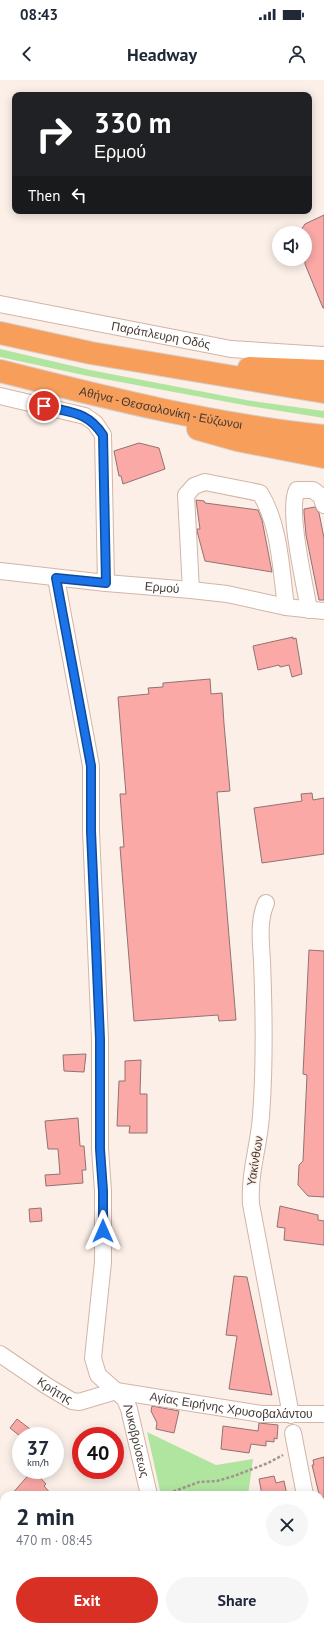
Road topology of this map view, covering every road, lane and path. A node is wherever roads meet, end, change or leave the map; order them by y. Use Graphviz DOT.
graph roads {
  1 [pos="0,304"];
  2 [pos="0,333"];
  3 [pos="324,355"];
  4 [pos="126,359"];
  5 [pos="0,371"];
  6 [pos="324,371"];
  7 [pos="324,392"];
  8 [pos="0,396"];
  9 [pos="118,401"];
  10 [pos="324,436"];
  11 [pos="324,457"];
  12 [pos="324,505"];
  13 [pos="0,571"];
  14 [pos="56,578"];
  15 [pos="106,583"];
  16 [pos="191,590"];
  17 [pos="286,607"];
  18 [pos="316,610"];
  19 [pos="266,904"];
  20 [pos="0,1354"];
  21 [pos="116,1391"];
  22 [pos="324,1414"];
  23 [pos="291,1415"];
  24 [pos="294,1441"];
  25 [pos="148,1491"];
  26 [pos="175,1491"];
  27 [pos="304,1491"];
  1 -- 3 [label="street, Παράπλευρη Οδός"];
  2 -- 4 [label="highway"];
  4 -- 6 [label="highway"];
  4 -- 7 [label="highway"];
  5 -- 9 [label="highway, Αθήνα - Θεσσαλονίκη - Εύζωνοι"];
  8 -- 15 [label="street"];
  9 -- 10 [label="highway, Αθήνα - Θεσσαλονίκη - Εύζωνοι"];
  9 -- 11 [label="highway"];
  12 -- 18 [label="street"];
  13 -- 14 [label="street, Ερμού"];
  14 -- 15 [label="street, Ερμού"];
  14 -- 21 [label="street, Λυκοβρύσεως"];
  15 -- 16 [label="street, Ερμού"];
  16 -- 17 [label="street, Ερμού"];
  16 -- 17 [label="street"];
  17 -- 18 [label="street, Ερμού"];
  19 -- 23 [label="street, Υακίνθων"];
  20 -- 21 [label="street, Κρήτης"];
  21 -- 23 [label="street, Αγίας Ειρήνης Χρυσοβαλάντου"];
  21 -- 25 [label="street, Λυκοβρύσεως"];
  22 -- 23 [label="street, Αγίας Ειρήνης Χρυσοβαλάντου"];
  24 -- 26 [label="path"];
  24 -- 27 [label="street"];
}
